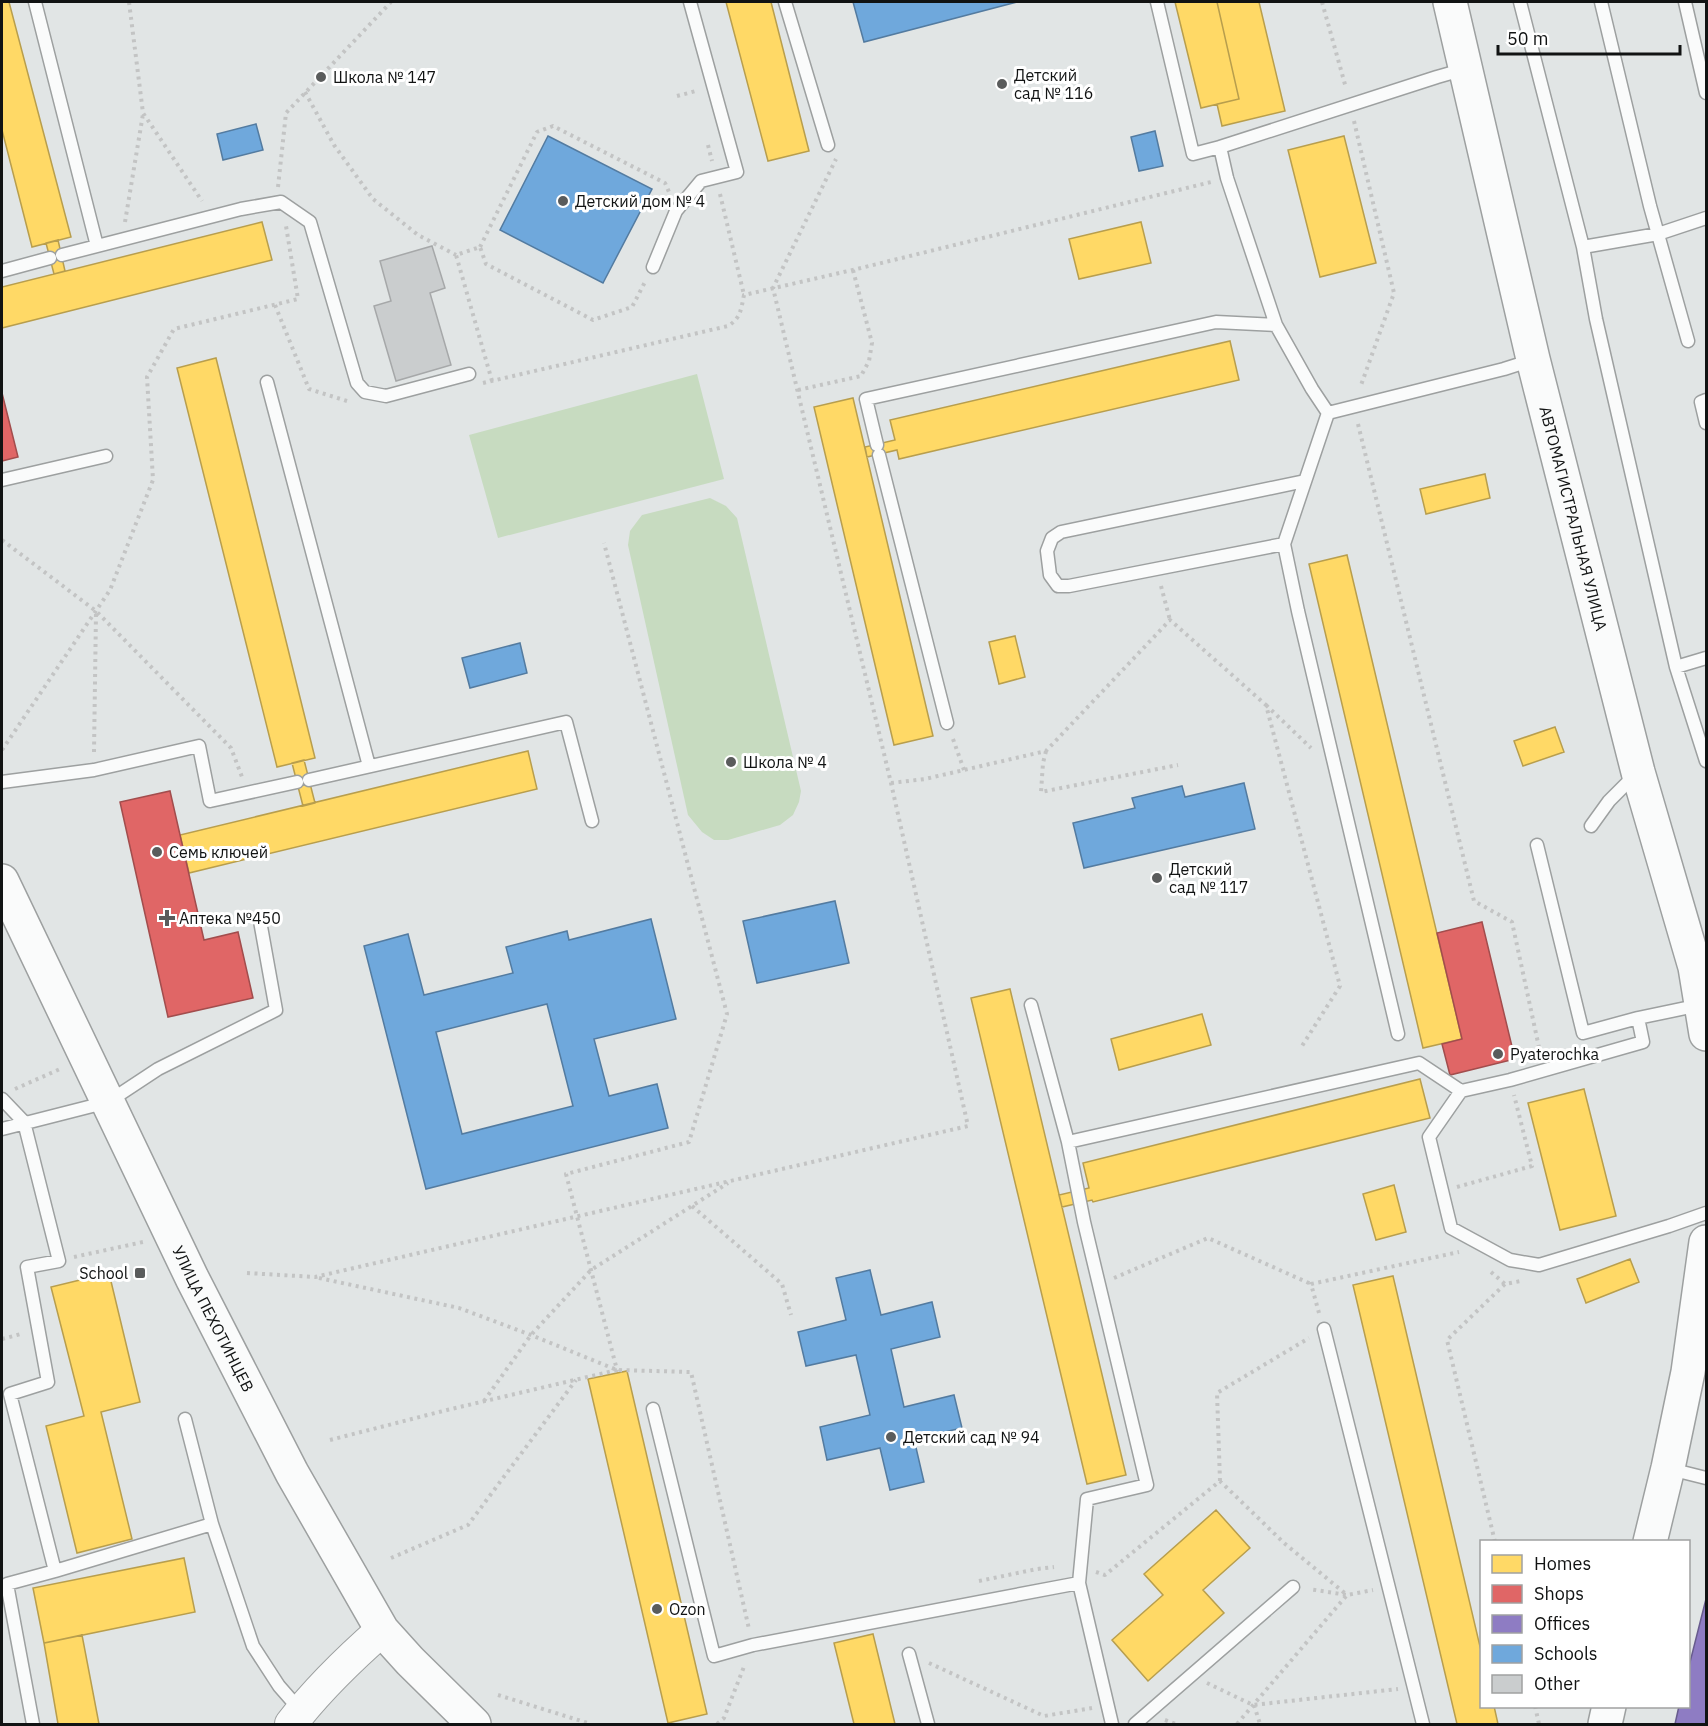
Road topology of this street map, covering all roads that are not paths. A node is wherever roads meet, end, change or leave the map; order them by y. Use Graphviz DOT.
graph roads {
  1 [pos="35,2"];
  2 [pos="690,2"];
  3 [pos="785,2"];
  4 [pos="1156,2"];
  5 [pos="1450,2"];
  6 [pos="1520,2"];
  7 [pos="1601,2"];
  8 [pos="1685,2"];
  9 [pos="1467,69"];
  10 [pos="1707,93"];
  11 [pos="828,145"];
  12 [pos="1220,147"];
  13 [pos="1707,218"];
  14 [pos="1658,234"];
  15 [pos="97,246"];
  16 [pos="1583,247"];
  17 [pos="653,267"];
  18 [pos="2,271"];
  19 [pos="1276,325"];
  20 [pos="1688,341"];
  21 [pos="1533,359"];
  22 [pos="469,374"];
  23 [pos="267,382"];
  24 [pos="1707,400"];
  25 [pos="1328,413"];
  26 [pos="1707,423"];
  27 [pos="106,456"];
  28 [pos="2,480"];
  29 [pos="1305,481"];
  30 [pos="1284,544"];
  31 [pos="1707,658"];
  32 [pos="1677,667"];
  33 [pos="948,723"];
  34 [pos="1707,761"];
  35 [pos="369,766"];
  36 [pos="1638,772"];
  37 [pos="2,782"];
  38 [pos="592,821"];
  39 [pos="1591,826"];
  40 [pos="1537,845"];
  41 [pos="2,881"];
  42 [pos="260,921"];
  43 [pos="1031,1005"];
  44 [pos="1638,1018"];
  45 [pos="1704,1019"];
  46 [pos="1398,1034"];
  47 [pos="1461,1091"];
  48 [pos="2,1099"];
  49 [pos="108,1102"];
  50 [pos="24,1122"];
  51 [pos="2,1129"];
  52 [pos="1068,1142"];
  53 [pos="1707,1213"];
  54 [pos="1707,1242"];
  55 [pos="1324,1329"];
  56 [pos="653,1409"];
  57 [pos="185,1419"];
  58 [pos="1668,1468"];
  59 [pos="1707,1478"];
  60 [pos="212,1524"];
  61 [pos="1650,1540"];
  62 [pos="55,1571"];
  63 [pos="1079,1583"];
  64 [pos="1293,1587"];
  65 [pos="382,1630"];
  66 [pos="909,1654"];
  67 [pos="1609,1708"];
  68 [pos="296,1718"];
  69 [pos="33,1725"];
  70 [pos="474,1725"];
  71 [pos="928,1725"];
  72 [pos="1112,1725"];
  73 [pos="1135,1725"];
  74 [pos="1423,1725"];
  75 [pos="1605,1725"];
  1 -- 15 [label="lane"];
  2 -- 17 [label="lane"];
  3 -- 11 [label="lane"];
  4 -- 12 [label="lane"];
  5 -- 9 [label="main road, АВТОМАГИСТРАЛЬНАЯ УЛИЦА"];
  6 -- 16 [label="lane"];
  7 -- 14 [label="lane"];
  8 -- 10 [label="lane"];
  9 -- 12 [label="lane"];
  9 -- 21 [label="main road, АВТОМАГИСТРАЛЬНАЯ УЛИЦА"];
  12 -- 19 [label="lane"];
  13 -- 14 [label="lane"];
  14 -- 16 [label="lane"];
  14 -- 20 [label="lane"];
  15 -- 18 [label="lane"];
  15 -- 22 [label="lane"];
  16 -- 32 [label="lane"];
  19 -- 25 [label="lane"];
  19 -- 33 [label="lane"];
  21 -- 25 [label="lane"];
  21 -- 36 [label="main road, АВТОМАГИСТРАЛЬНАЯ УЛИЦА"];
  23 -- 35 [label="lane"];
  24 -- 26 [label="lane"];
  25 -- 29 [label="lane"];
  27 -- 28 [label="lane"];
  29 -- 30 [label="lane"];
  29 -- 30 [label="lane"];
  30 -- 46 [label="lane"];
  31 -- 32 [label="lane"];
  32 -- 34 [label="lane"];
  35 -- 37 [label="lane"];
  35 -- 38 [label="lane"];
  36 -- 39 [label="lane"];
  36 -- 45 [label="main road, АВТОМАГИСТРАЛЬНАЯ УЛИЦА"];
  40 -- 44 [label="lane"];
  41 -- 49 [label="main road, УЛИЦА ПЕХОТИНЦЕВ"];
  42 -- 49 [label="lane"];
  43 -- 52 [label="lane"];
  44 -- 45 [label="lane"];
  44 -- 47 [label="lane"];
  47 -- 52 [label="lane"];
  47 -- 53 [label="lane"];
  48 -- 50 [label="lane"];
  49 -- 50 [label="lane"];
  49 -- 65 [label="main road, УЛИЦА ПЕХОТИНЦЕВ"];
  50 -- 51 [label="lane"];
  50 -- 62 [label="lane"];
  52 -- 63 [label="lane"];
  54 -- 58 [label="main road"];
  55 -- 74 [label="lane"];
  56 -- 63 [label="lane"];
  57 -- 60 [label="lane"];
  58 -- 59 [label="lane"];
  58 -- 61 [label="main road"];
  60 -- 62 [label="lane"];
  60 -- 68 [label="lane"];
  62 -- 69 [label="lane"];
  63 -- 72 [label="lane"];
  64 -- 73 [label="lane"];
  65 -- 68 [label="street"];
  65 -- 70 [label="main road, УЛИЦА ПЕХОТИНЦЕВ"];
  66 -- 71 [label="lane"];
  67 -- 75 [label="main road"];
}
